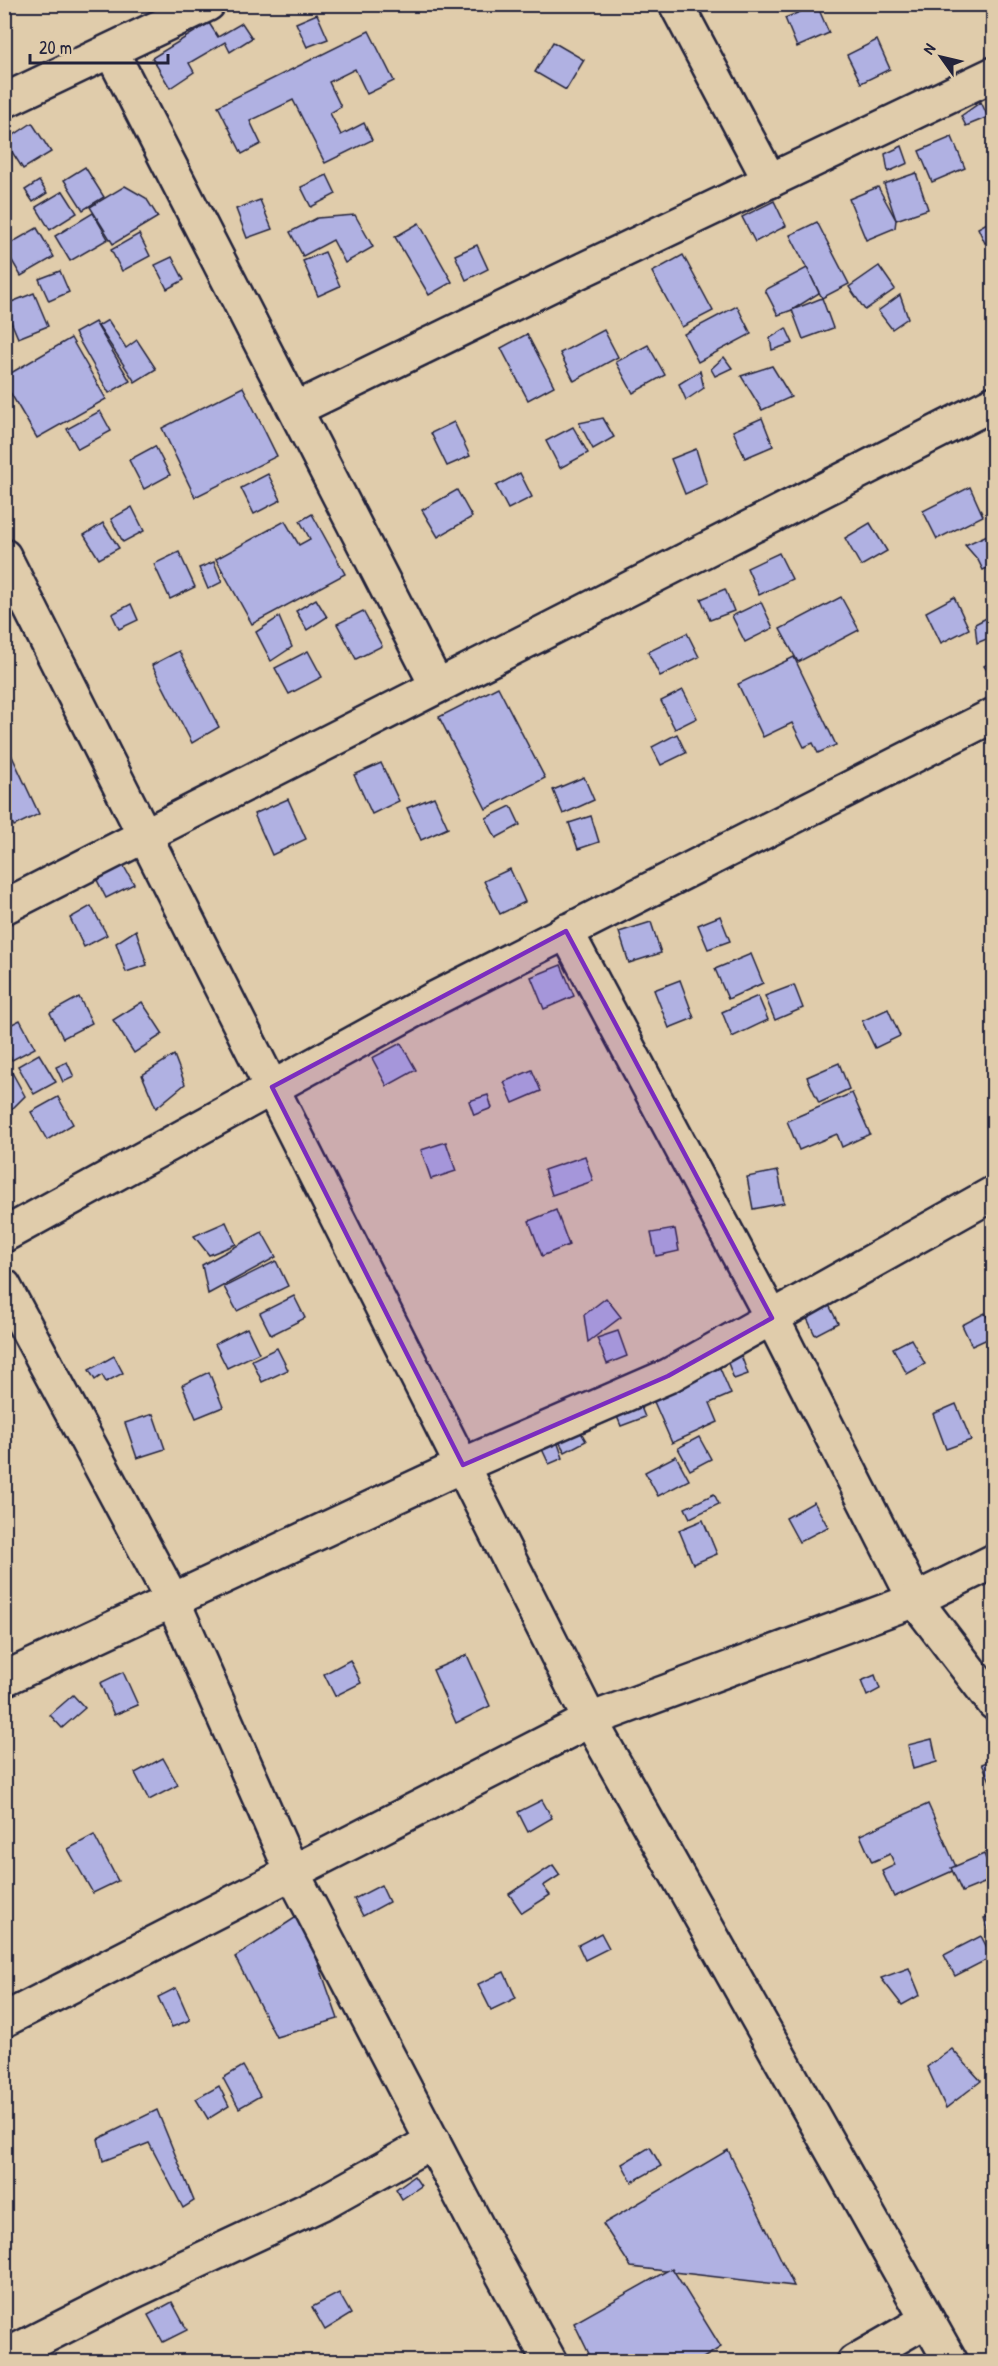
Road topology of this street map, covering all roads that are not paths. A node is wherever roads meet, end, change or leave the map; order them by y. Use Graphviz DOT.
graph roads {
  1 [pos="676,4"];
  2 [pos="188,9"];
  3 [pos="111,51"];
  4 [pos="993,75"];
  5 [pos="4,101"];
  6 [pos="770,181"];
  7 [pos="993,403"];
  8 [pos="296,409"];
  9 [pos="5,559"];
  10 [pos="437,686"];
  11 [pos="993,715"];
  12 [pos="145,836"];
  13 [pos="4,907"];
  14 [pos="566,931"];
  15 [pos="272,1087"];
  16 [pos="993,1193"];
  17 [pos="4,1235"];
  18 [pos="4,1286"];
  19 [pos="772,1317"];
  20 [pos="463,1465"];
  21 [pos="993,1561"];
  22 [pos="173,1600"];
  23 [pos="915,1600"];
  24 [pos="4,1679"];
  25 [pos="993,1703"];
  26 [pos="590,1720"];
  27 [pos="292,1872"];
  28 [pos="4,2020"];
  29 [pos="433,2141"];
  30 [pos="927,2320"];
  31 [pos="4,2357"];
  32 [pos="550,2361"];
  33 [pos="854,2361"];
  34 [pos="951,2361"];
  1 -- 6 [label="street"];
  2 -- 3 [label="street"];
  3 -- 5 [label="street"];
  3 -- 8 [label="street"];
  4 -- 6 [label="street"];
  6 -- 8 [label="street"];
  7 -- 10 [label="street"];
  8 -- 10 [label="street"];
  9 -- 12 [label="street"];
  10 -- 12 [label="street"];
  11 -- 14 [label="street"];
  12 -- 13 [label="street"];
  12 -- 15 [label="street"];
  14 -- 15 [label="street"];
  14 -- 19 [label="street"];
  15 -- 17 [label="street"];
  15 -- 20 [label="street"];
  16 -- 19 [label="street"];
  18 -- 22 [label="street"];
  19 -- 20 [label="street"];
  19 -- 23 [label="street"];
  20 -- 22 [label="street"];
  20 -- 26 [label="street"];
  21 -- 23 [label="street"];
  22 -- 24 [label="street"];
  22 -- 27 [label="street"];
  23 -- 25 [label="street"];
  23 -- 26 [label="street"];
  26 -- 27 [label="street"];
  26 -- 30 [label="street"];
  27 -- 28 [label="street"];
  27 -- 29 [label="street"];
  29 -- 31 [label="street"];
  29 -- 32 [label="street"];
  30 -- 33 [label="street"];
  30 -- 34 [label="street"];
}
